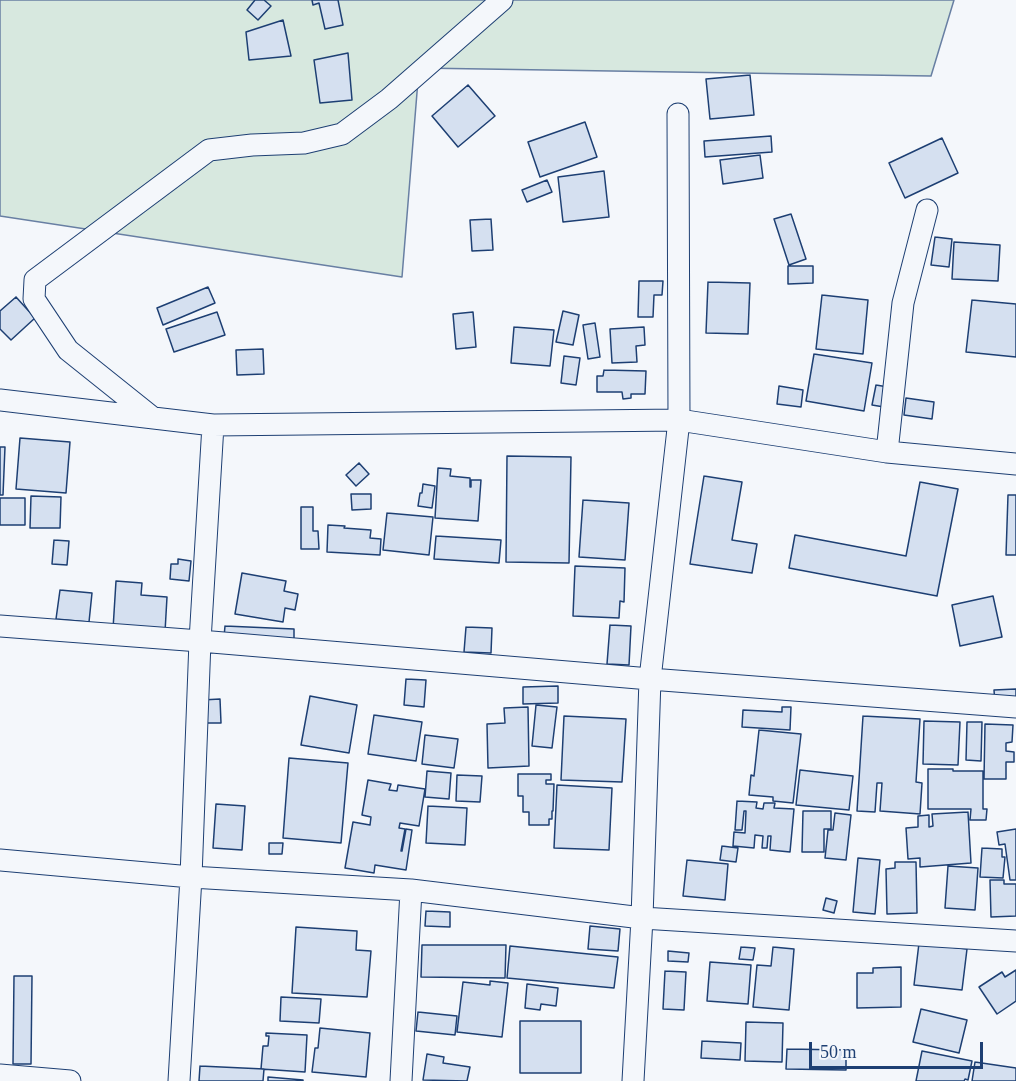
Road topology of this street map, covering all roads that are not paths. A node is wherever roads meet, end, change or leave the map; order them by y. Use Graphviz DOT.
graph roads {
  1 [pos="502,0"];
  2 [pos="678,114"];
  3 [pos="927,210"];
  4 [pos="0,400"];
  5 [pos="153,419"];
  6 [pos="679,420"];
  7 [pos="213,425"];
  8 [pos="887,452"];
  9 [pos="1016,464"];
  10 [pos="0,626"];
  11 [pos="200,641"];
  12 [pos="650,679"];
  13 [pos="1016,707"];
  14 [pos="0,860"];
  15 [pos="191,877"];
  16 [pos="411,890"];
  17 [pos="642,918"];
  18 [pos="1016,941"];
  19 [pos="0,1075"];
  20 [pos="70,1081"];
  21 [pos="180,1081"];
  22 [pos="401,1081"];
  23 [pos="633,1081"];
  1 -- 5 [label="street"];
  2 -- 6 [label="street"];
  3 -- 8 [label="street"];
  4 -- 5 [label="street"];
  5 -- 7 [label="street"];
  6 -- 7 [label="street"];
  6 -- 8 [label="street"];
  6 -- 12 [label="street"];
  7 -- 11 [label="street"];
  8 -- 9 [label="street"];
  10 -- 11 [label="street"];
  11 -- 12 [label="street"];
  11 -- 15 [label="street"];
  12 -- 13 [label="street"];
  12 -- 17 [label="street"];
  14 -- 15 [label="street"];
  15 -- 16 [label="street"];
  15 -- 21 [label="street"];
  16 -- 17 [label="street"];
  16 -- 22 [label="street"];
  17 -- 18 [label="street"];
  17 -- 23 [label="street"];
  19 -- 20 [label="street"];
}
